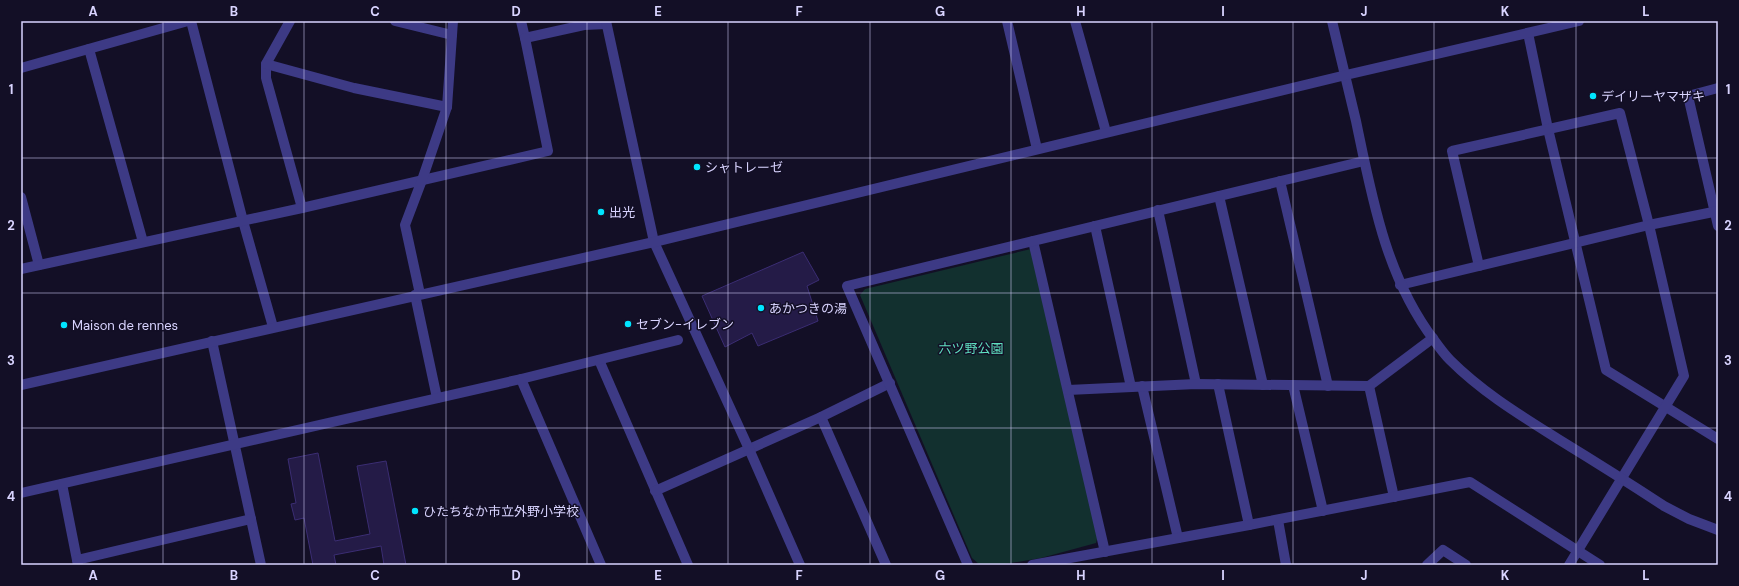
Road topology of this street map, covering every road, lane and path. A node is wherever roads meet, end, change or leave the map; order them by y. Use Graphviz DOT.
graph roads {
  1 [pos="189,21"];
  2 [pos="290,21"];
  3 [pos="395,21"];
  4 [pos="453,21"];
  5 [pos="520,21"];
  6 [pos="1007,21"];
  7 [pos="1075,21"];
  8 [pos="1332,21"];
  9 [pos="1579,21"];
  10 [pos="606,22"];
  11 [pos="1528,33"];
  12 [pos="452,35"];
  13 [pos="525,38"];
  14 [pos="89,49"];
  15 [pos="266,64"];
  16 [pos="21,68"];
  17 [pos="1346,75"];
  18 [pos="1718,88"];
  19 [pos="447,107"];
  20 [pos="1548,129"];
  21 [pos="1106,132"];
  22 [pos="1037,149"];
  23 [pos="1364,161"];
  24 [pos="422,180"];
  25 [pos="1280,181"];
  26 [pos="1219,196"];
  27 [pos="21,197"];
  28 [pos="302,208"];
  29 [pos="1158,210"];
  30 [pos="1716,211"];
  31 [pos="243,221"];
  32 [pos="1649,225"];
  33 [pos="1095,226"];
  34 [pos="1718,226"];
  35 [pos="1033,241"];
  36 [pos="143,242"];
  37 [pos="654,242"];
  38 [pos="1575,244"];
  39 [pos="39,265"];
  40 [pos="1479,266"];
  41 [pos="21,269"];
  42 [pos="1400,285"];
  43 [pos="418,295"];
  44 [pos="273,327"];
  45 [pos="1433,338"];
  46 [pos="678,340"];
  47 [pos="212,341"];
  48 [pos="599,360"];
  49 [pos="521,379"];
  50 [pos="890,383"];
  51 [pos="1196,384"];
  52 [pos="1218,384"];
  53 [pos="21,385"];
  54 [pos="1263,385"];
  55 [pos="1293,385"];
  56 [pos="1328,386"];
  57 [pos="1369,386"];
  58 [pos="1136,387"];
  59 [pos="1068,390"];
  60 [pos="437,398"];
  61 [pos="1665,407"];
  62 [pos="822,417"];
  63 [pos="1718,439"];
  64 [pos="235,444"];
  65 [pos="749,449"];
  66 [pos="1622,479"];
  67 [pos="62,484"];
  68 [pos="655,491"];
  69 [pos="21,493"];
  70 [pos="1394,497"];
  71 [pos="1323,511"];
  72 [pos="250,519"];
  73 [pos="1278,520"];
  74 [pos="1249,526"];
  75 [pos="1718,530"];
  76 [pos="1178,538"];
  77 [pos="1578,551"];
  78 [pos="1105,552"];
  79 [pos="77,563"];
  80 [pos="262,565"];
  81 [pos="601,565"];
  82 [pos="688,565"];
  83 [pos="800,565"];
  84 [pos="886,565"];
  85 [pos="968,565"];
  86 [pos="1037,565"];
  87 [pos="1286,565"];
  88 [pos="1426,565"];
  89 [pos="1466,565"];
  90 [pos="1569,565"];
  91 [pos="1600,565"];
  1 -- 14 [label="street"];
  1 -- 31 [label="street"];
  2 -- 15 [label="street"];
  3 -- 12 [label="street"];
  4 -- 12 [label="street"];
  5 -- 13 [label="street"];
  6 -- 22 [label="street"];
  7 -- 21 [label="street"];
  8 -- 17 [label="street"];
  9 -- 11 [label="street"];
  10 -- 13 [label="street"];
  10 -- 37 [label="street"];
  11 -- 17 [label="street"];
  11 -- 20 [label="street"];
  12 -- 19 [label="street"];
  13 -- 24 [label="street"];
  14 -- 16 [label="street"];
  14 -- 36 [label="street"];
  15 -- 19 [label="street"];
  15 -- 28 [label="street"];
  17 -- 21 [label="street"];
  17 -- 23 [label="street"];
  18 -- 30 [label="street"];
  19 -- 24 [label="street"];
  20 -- 32 [label="street"];
  20 -- 38 [label="street"];
  20 -- 40 [label="street"];
  21 -- 22 [label="street"];
  22 -- 37 [label="street"];
  23 -- 25 [label="street"];
  23 -- 42 [label="street"];
  24 -- 28 [label="street"];
  24 -- 43 [label="street"];
  25 -- 26 [label="street"];
  25 -- 56 [label="street"];
  26 -- 29 [label="street"];
  26 -- 54 [label="street"];
  27 -- 39 [label="street"];
  28 -- 31 [label="street"];
  29 -- 33 [label="street"];
  29 -- 51 [label="street"];
  30 -- 32 [label="street"];
  30 -- 34 [label="street"];
  31 -- 36 [label="street"];
  31 -- 44 [label="street"];
  32 -- 38 [label="street"];
  32 -- 61 [label="street"];
  33 -- 35 [label="street"];
  33 -- 58 [label="street"];
  35 -- 50 [label="street"];
  35 -- 59 [label="street"];
  36 -- 39 [label="street"];
  37 -- 43 [label="street"];
  37 -- 65 [label="street"];
  38 -- 40 [label="street"];
  38 -- 61 [label="street"];
  39 -- 41 [label="street"];
  40 -- 42 [label="street"];
  42 -- 45 [label="street"];
  43 -- 44 [label="street"];
  43 -- 60 [label="street"];
  44 -- 47 [label="street"];
  45 -- 57 [label="street"];
  45 -- 66 [label="street"];
  46 -- 48 [label="street"];
  47 -- 53 [label="street"];
  47 -- 64 [label="street"];
  48 -- 49 [label="street"];
  48 -- 68 [label="street"];
  49 -- 60 [label="street"];
  49 -- 81 [label="street"];
  50 -- 62 [label="street"];
  50 -- 85 [label="street"];
  51 -- 52 [label="street"];
  51 -- 58 [label="street"];
  52 -- 54 [label="street"];
  52 -- 74 [label="street"];
  54 -- 55 [label="street"];
  55 -- 56 [label="street"];
  55 -- 71 [label="street"];
  56 -- 57 [label="street"];
  57 -- 70 [label="street"];
  58 -- 59 [label="street"];
  58 -- 76 [label="street"];
  59 -- 78 [label="street"];
  60 -- 64 [label="street"];
  61 -- 63 [label="street"];
  61 -- 66 [label="street"];
  62 -- 65 [label="street"];
  62 -- 84 [label="street"];
  64 -- 67 [label="street"];
  64 -- 72 [label="street"];
  65 -- 68 [label="street"];
  65 -- 83 [label="street"];
  66 -- 75 [label="street"];
  66 -- 77 [label="street"];
  67 -- 69 [label="street"];
  67 -- 79 [label="street"];
  68 -- 82 [label="street"];
  70 -- 71 [label="street"];
  70 -- 77 [label="street"];
  71 -- 73 [label="street"];
  72 -- 79 [label="street"];
  72 -- 80 [label="street"];
  73 -- 74 [label="street"];
  73 -- 87 [label="street"];
  74 -- 76 [label="street"];
  76 -- 78 [label="street"];
  77 -- 90 [label="street"];
  77 -- 91 [label="street"];
  78 -- 86 [label="street"];
  88 -- 89 [label="street"];
}
